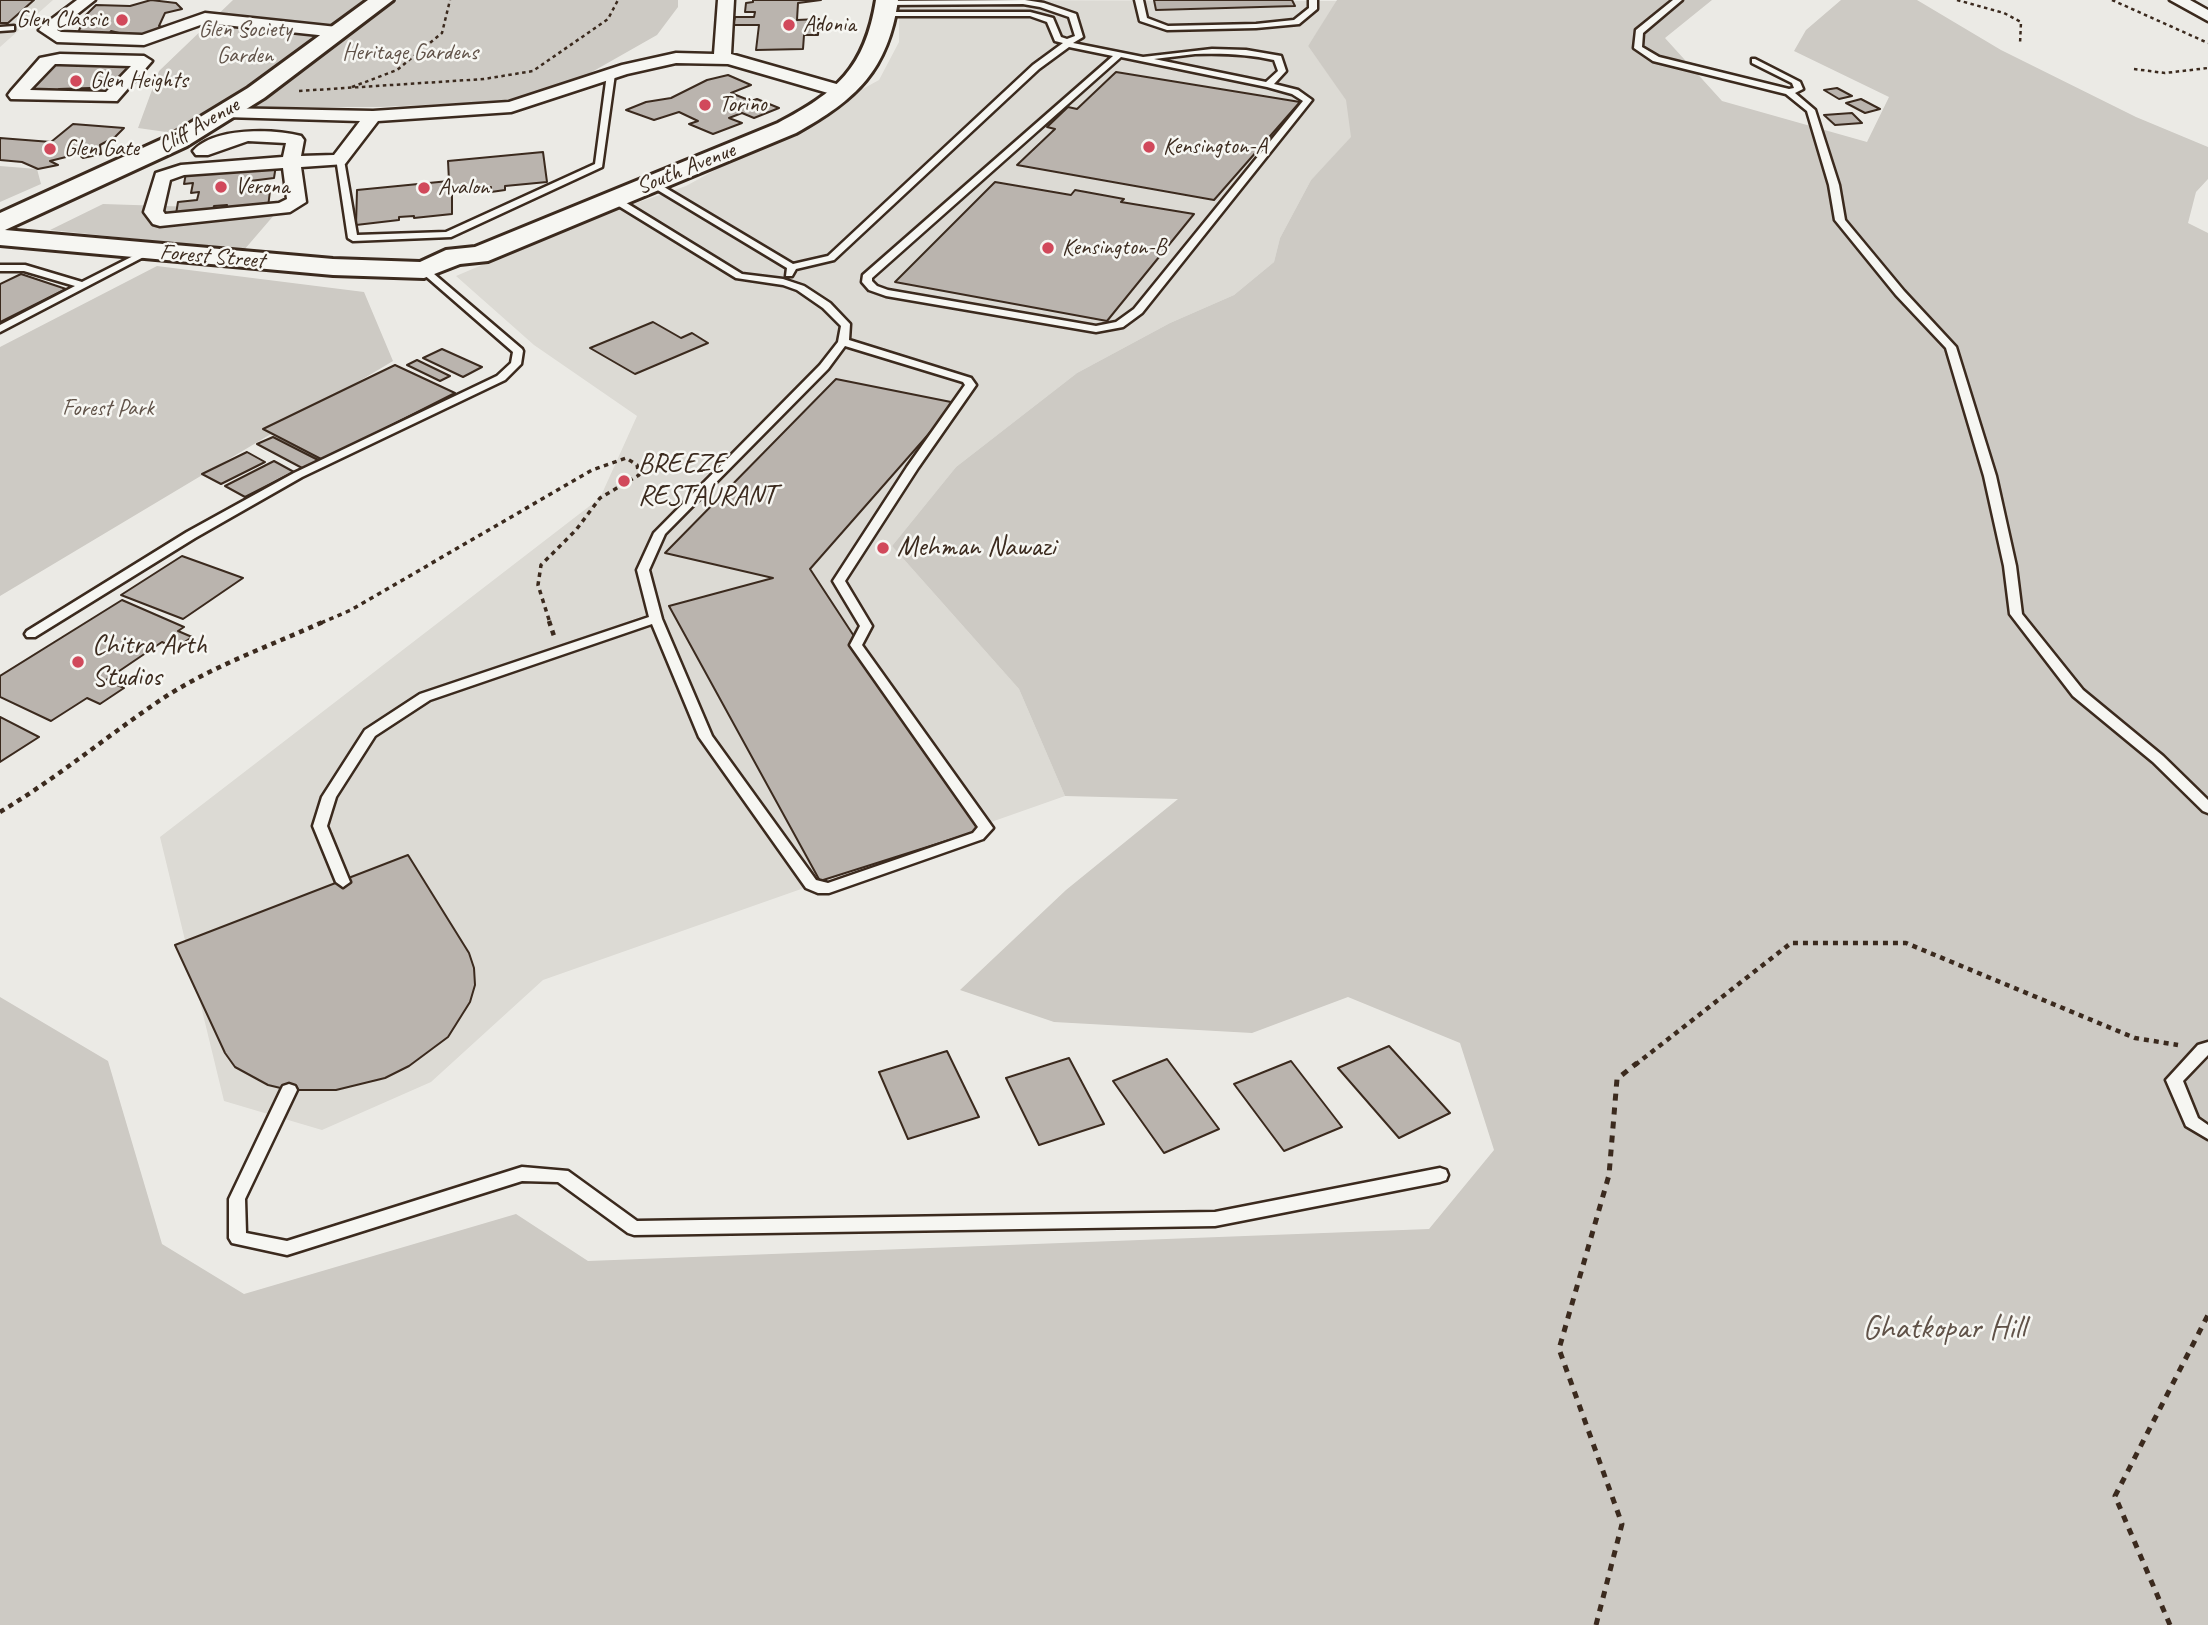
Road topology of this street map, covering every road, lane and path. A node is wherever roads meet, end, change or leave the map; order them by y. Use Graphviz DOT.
graph roads {
  1 [pos="87,0"];
  2 [pos="213,0"];
  3 [pos="382,0"];
  4 [pos="450,0"];
  5 [pos="618,0"];
  6 [pos="726,0"];
  7 [pos="1139,0"];
  8 [pos="1313,0"];
  9 [pos="1678,0"];
  10 [pos="1957,0"];
  11 [pos="2112,0"];
  12 [pos="2178,0"];
  13 [pos="883,4"];
  14 [pos="2208,16"];
  15 [pos="205,18"];
  16 [pos="244,22"];
  17 [pos="11,28"];
  18 [pos="0,29"];
  19 [pos="337,32"];
  20 [pos="207,37"];
  21 [pos="1068,43"];
  22 [pos="2208,43"];
  23 [pos="2020,44"];
  24 [pos="1118,56"];
  25 [pos="150,59"];
  26 [pos="722,59"];
  27 [pos="1135,60"];
  28 [pos="1755,61"];
  29 [pos="2208,68"];
  30 [pos="2134,69"];
  31 [pos="611,74"];
  32 [pos="1268,85"];
  33 [pos="834,89"];
  34 [pos="1789,92"];
  35 [pos="225,112"];
  36 [pos="373,116"];
  37 [pos="202,151"];
  38 [pos="339,160"];
  39 [pos="291,162"];
  40 [pos="651,183"];
  41 [pos="612,198"];
  42 [pos="0,223"];
  43 [pos="0,237"];
  44 [pos="150,251"];
  45 [pos="455,256"];
  46 [pos="792,267"];
  47 [pos="0,268"];
  48 [pos="424,270"];
  49 [pos="786,282"];
  50 [pos="84,286"];
  51 [pos="0,329"];
  52 [pos="843,342"];
  53 [pos="656,619"];
  54 [pos="31,634"];
  55 [pos="560,653"];
  56 [pos="2208,808"];
  57 [pos="0,812"];
  58 [pos="343,882"];
  59 [pos="2206,1048"];
  60 [pos="289,1090"];
  61 [pos="2208,1133"];
  62 [pos="1440,1175"];
  63 [pos="2208,1315"];
  64 [pos="1595,1625"];
  65 [pos="2170,1625"];
  1 -- 15 [label="street"];
  2 -- 15 [label="street"];
  3 -- 19 [label="street, Cliff Avenue"];
  4 -- 5 [label="path"];
  6 -- 26 [label="street"];
  7 -- 8 [label="lane"];
  9 -- 34 [label="lane"];
  10 -- 23 [label="path"];
  11 -- 22 [label="path"];
  12 -- 14 [label="street"];
  13 -- 21 [label="lane"];
  13 -- 21 [label="lane"];
  13 -- 33 [label="street"];
  13 -- 40 [label="street, South Avenue"];
  15 -- 16 [label="street"];
  16 -- 19 [label="street"];
  16 -- 20 [label="street"];
  17 -- 18 [label="lane"];
  19 -- 35 [label="street, Cliff Avenue"];
  21 -- 24 [label="lane"];
  21 -- 46 [label="lane"];
  24 -- 27 [label="lane"];
  24 -- 32 [label="lane"];
  25 -- 25 [label="street"];
  26 -- 31 [label="street"];
  26 -- 33 [label="street"];
  27 -- 32 [label="lane"];
  27 -- 32 [label="lane"];
  28 -- 34 [label="lane"];
  29 -- 30 [label="path"];
  31 -- 36 [label="street"];
  31 -- 38 [label="lane"];
  33 -- 45 [label="street"];
  34 -- 56 [label="lane"];
  35 -- 36 [label="street"];
  35 -- 42 [label="street, Cliff Avenue"];
  36 -- 38 [label="street"];
  37 -- 39 [label="street"];
  38 -- 39 [label="street"];
  39 -- 39 [label="street"];
  40 -- 41 [label="street, South Avenue"];
  40 -- 46 [label="lane"];
  41 -- 45 [label="street, South Avenue"];
  41 -- 49 [label="lane"];
  43 -- 44 [label="street, Forest Street"];
  44 -- 48 [label="street, Forest Street"];
  44 -- 50 [label="lane"];
  45 -- 48 [label="street, South Avenue"];
  46 -- 49 [label="lane"];
  47 -- 50 [label="lane"];
  48 -- 54 [label="lane"];
  49 -- 52 [label="lane"];
  50 -- 51 [label="lane"];
  52 -- 53 [label="lane"];
  52 -- 53 [label="lane"];
  53 -- 55 [label="lane"];
  55 -- 57 [label="path"];
  55 -- 58 [label="lane"];
  59 -- 61 [label="lane"];
  59 -- 64 [label="path"];
  60 -- 62 [label="lane"];
  63 -- 65 [label="path"];
}
